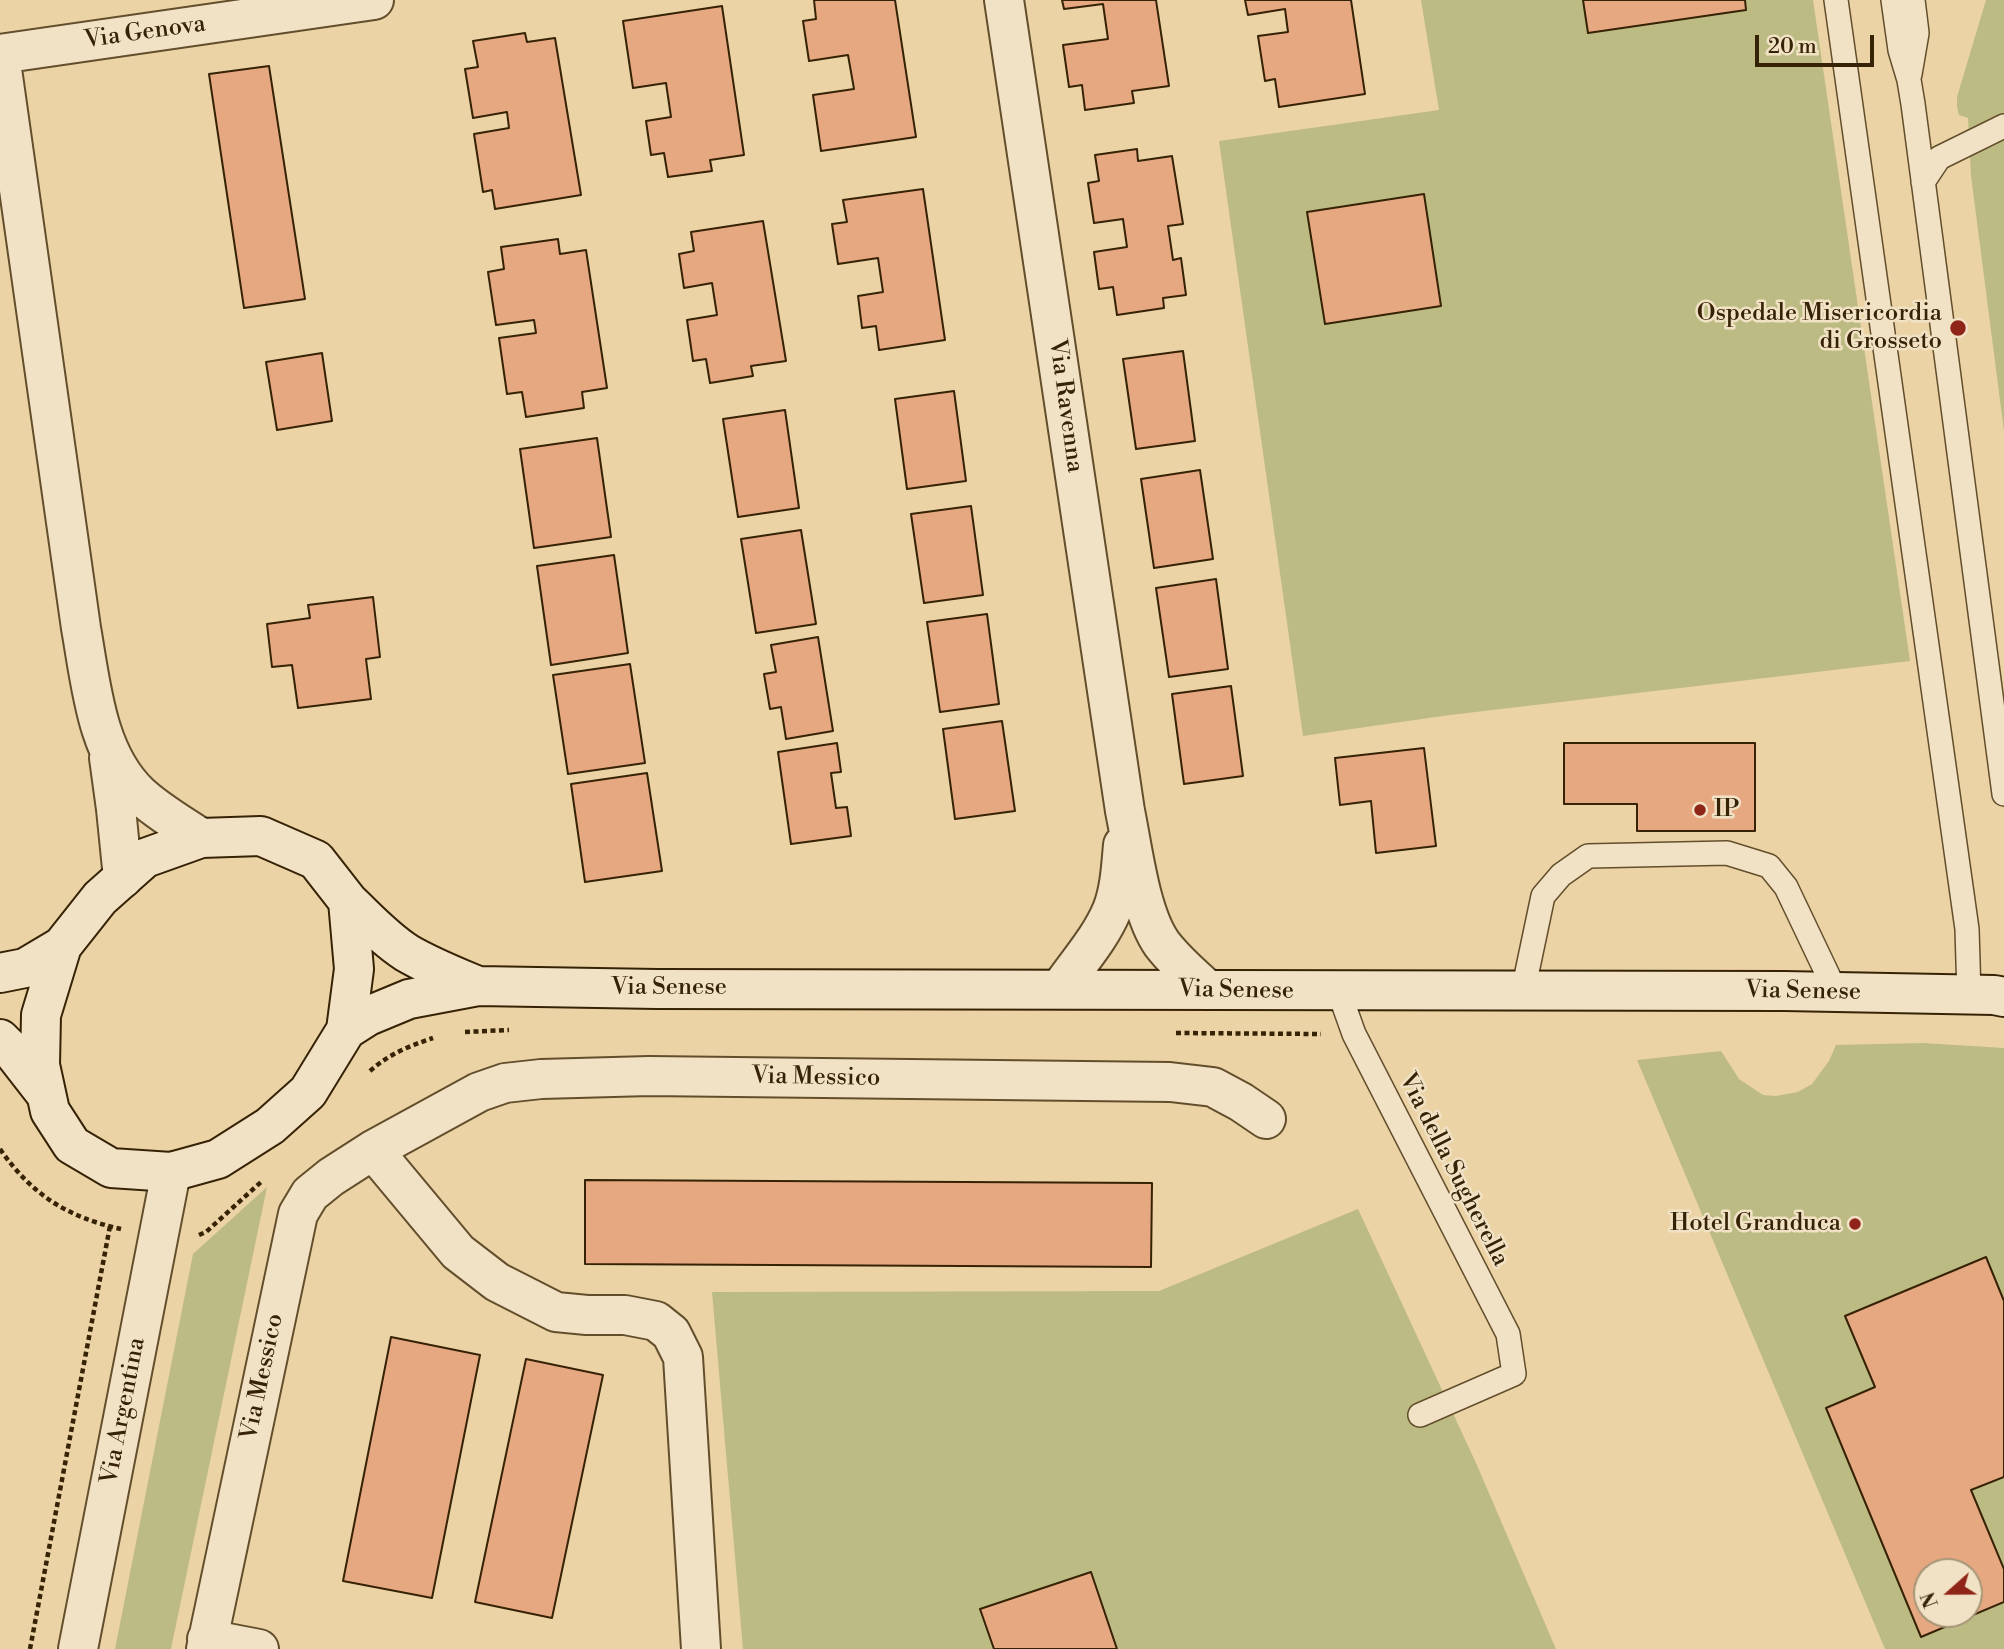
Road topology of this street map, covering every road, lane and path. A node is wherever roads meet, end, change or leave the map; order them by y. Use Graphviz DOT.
graph roads {
  1 [pos="374,0"];
  2 [pos="1004,0"];
  3 [pos="1836,0"];
  4 [pos="1893,0"];
  5 [pos="1913,0"];
  6 [pos="0,54"];
  7 [pos="1909,80"];
  8 [pos="2004,126"];
  9 [pos="1923,182"];
  10 [pos="106,742"];
  11 [pos="2004,794"];
  12 [pos="1125,811"];
  13 [pos="201,838"];
  14 [pos="122,878"];
  15 [pos="348,901"];
  16 [pos="62,946"];
  17 [pos="0,973"];
  18 [pos="478,986"];
  19 [pos="1060,989"];
  20 [pos="1208,990"];
  21 [pos="1523,991"];
  22 [pos="1339,992"];
  23 [pos="1836,992"];
  24 [pos="1993,995"];
  25 [pos="346,1030"];
  26 [pos="0,1039"];
  27 [pos="46,1094"];
  28 [pos="1266,1119"];
  29 [pos="373,1150"];
  30 [pos="171,1172"];
  31 [pos="110,1226"];
  32 [pos="1420,1415"];
  33 [pos="206,1644"];
  34 [pos="30,1649"];
  35 [pos="78,1649"];
  36 [pos="259,1649"];
  37 [pos="701,1649"];
  1 -- 6 [label="street, Via Genova"];
  2 -- 12 [label="street, Via Ravenna"];
  3 -- 24 [label="lane"];
  4 -- 7 [label="lane"];
  5 -- 7 [label="lane"];
  6 -- 10 [label="street"];
  7 -- 9 [label="lane"];
  8 -- 9 [label="lane"];
  9 -- 11 [label="lane"];
  10 -- 13 [label="street"];
  10 -- 14 [label="street"];
  12 -- 19 [label="street, Via Ravenna"];
  12 -- 20 [label="street, Via Ravenna"];
  13 -- 14 [label="street, Via Senese"];
  13 -- 15 [label="street, Via Senese"];
  14 -- 16 [label="street, Via Senese"];
  15 -- 18 [label="street, Via Senese"];
  15 -- 25 [label="street"];
  16 -- 17 [label="street"];
  16 -- 27 [label="street"];
  18 -- 19 [label="street, Via Senese"];
  18 -- 25 [label="street, Via Senese"];
  19 -- 20 [label="street, Via Senese"];
  20 -- 22 [label="street, Via Senese"];
  21 -- 22 [label="street, Via Senese"];
  21 -- 23 [label="street, Via Senese"];
  21 -- 23 [label="lane"];
  22 -- 32 [label="lane, Via della Sugherella"];
  23 -- 24 [label="street, Via Senese"];
  25 -- 30 [label="street"];
  26 -- 27 [label="street"];
  27 -- 30 [label="street"];
  28 -- 29 [label="street, Via Messico"];
  29 -- 33 [label="street, Via Messico"];
  29 -- 37 [label="street"];
  30 -- 35 [label="street, Via Argentina"];
  31 -- 34 [label="path"];
  33 -- 36 [label="street, Via Messico"];
}
